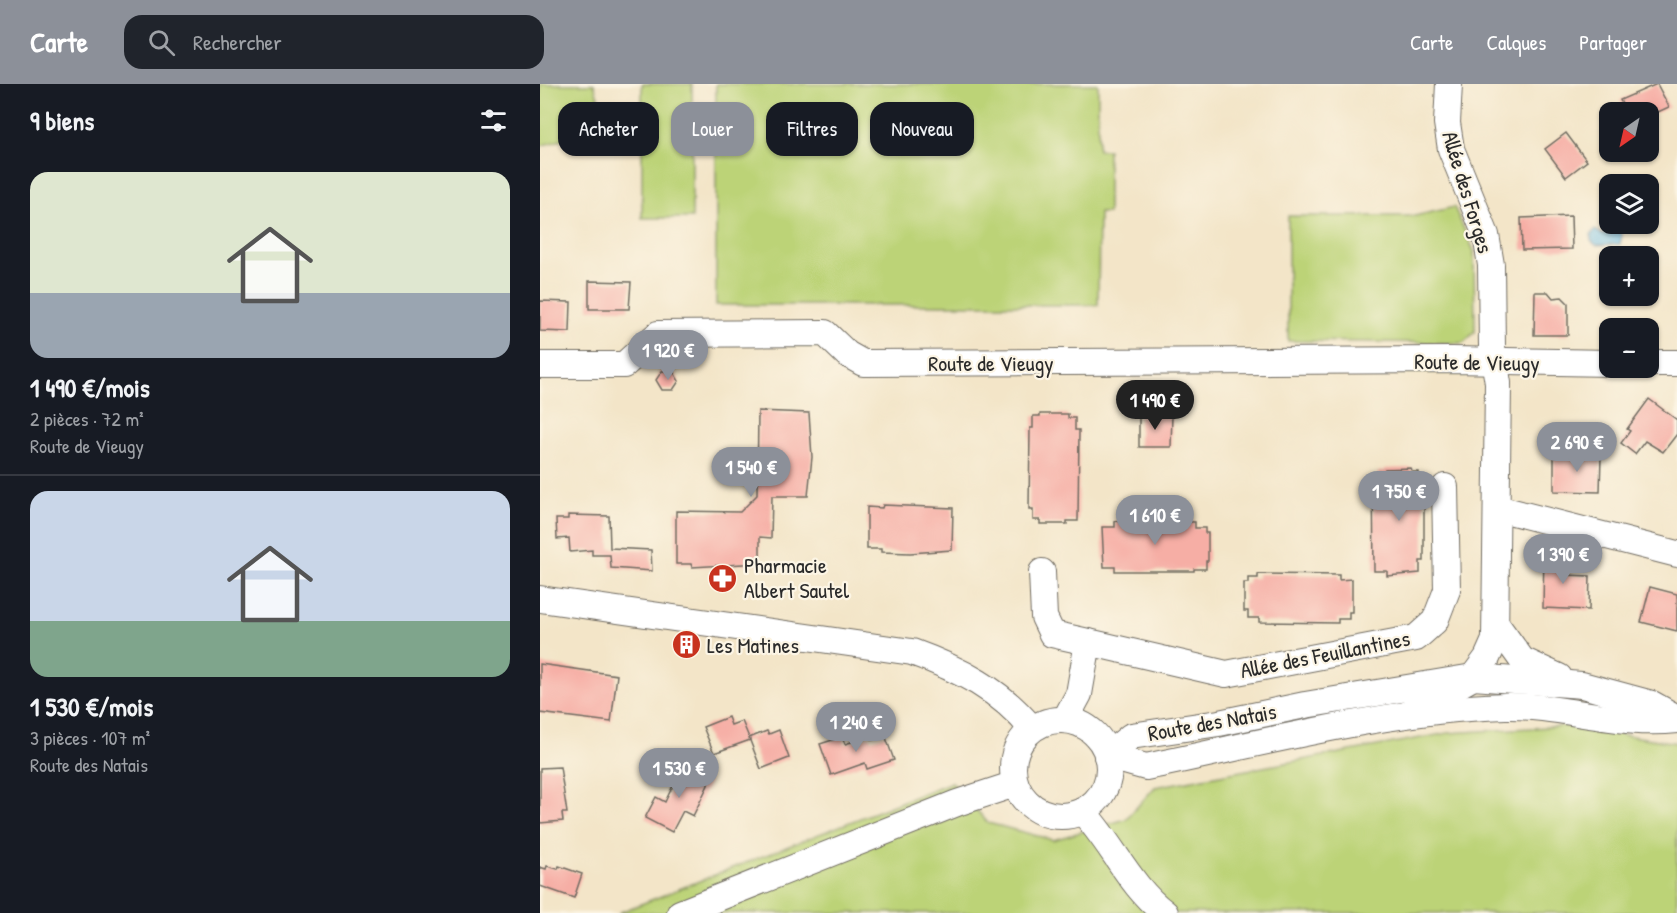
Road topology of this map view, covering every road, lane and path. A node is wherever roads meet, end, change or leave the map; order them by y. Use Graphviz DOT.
graph roads {
  1 [pos="1449,84"];
  2 [pos="1495,362"];
  3 [pos="1599,363"];
  4 [pos="1659,363"];
  5 [pos="1677,363"];
  6 [pos="540,365"];
  7 [pos="1445,487"];
  8 [pos="1497,508"];
  9 [pos="1677,554"];
  10 [pos="1042,572"];
  11 [pos="540,599"];
  12 [pos="1496,624"];
  13 [pos="1088,642"];
  14 [pos="1473,677"];
  15 [pos="1582,685"];
  16 [pos="1408,714"];
  17 [pos="1677,719"];
  18 [pos="1065,720"];
  19 [pos="1032,729"];
  20 [pos="1107,756"];
  21 [pos="1015,784"];
  22 [pos="1082,812"];
  23 [pos="680,913"];
  24 [pos="1165,913"];
  1 -- 2 [label="street, Allée des Forges"];
  2 -- 3 [label="street, Route de Vieugy"];
  2 -- 6 [label="street, Route de Vieugy"];
  2 -- 8 [label="street, Allée des Forges"];
  4 -- 5 [label="street"];
  7 -- 13 [label="street, Allée des Feuillantines"];
  8 -- 9 [label="street"];
  8 -- 12 [label="street, Allée des Forges"];
  10 -- 13 [label="street, Allée des Feuillantines"];
  11 -- 19 [label="street"];
  12 -- 14 [label="street, Allée des Forges"];
  12 -- 15 [label="street"];
  13 -- 18 [label="street"];
  14 -- 15 [label="street, Route des Natais"];
  14 -- 16 [label="street"];
  14 -- 20 [label="street, Route des Natais"];
  15 -- 17 [label="street, Route des Natais"];
  16 -- 17 [label="street, Route des Natais"];
  16 -- 20 [label="street, Route des Natais"];
  18 -- 19 [label="street"];
  18 -- 20 [label="street"];
  19 -- 21 [label="street"];
  20 -- 22 [label="street"];
  21 -- 22 [label="street"];
  21 -- 23 [label="street"];
  22 -- 24 [label="street"];
}
